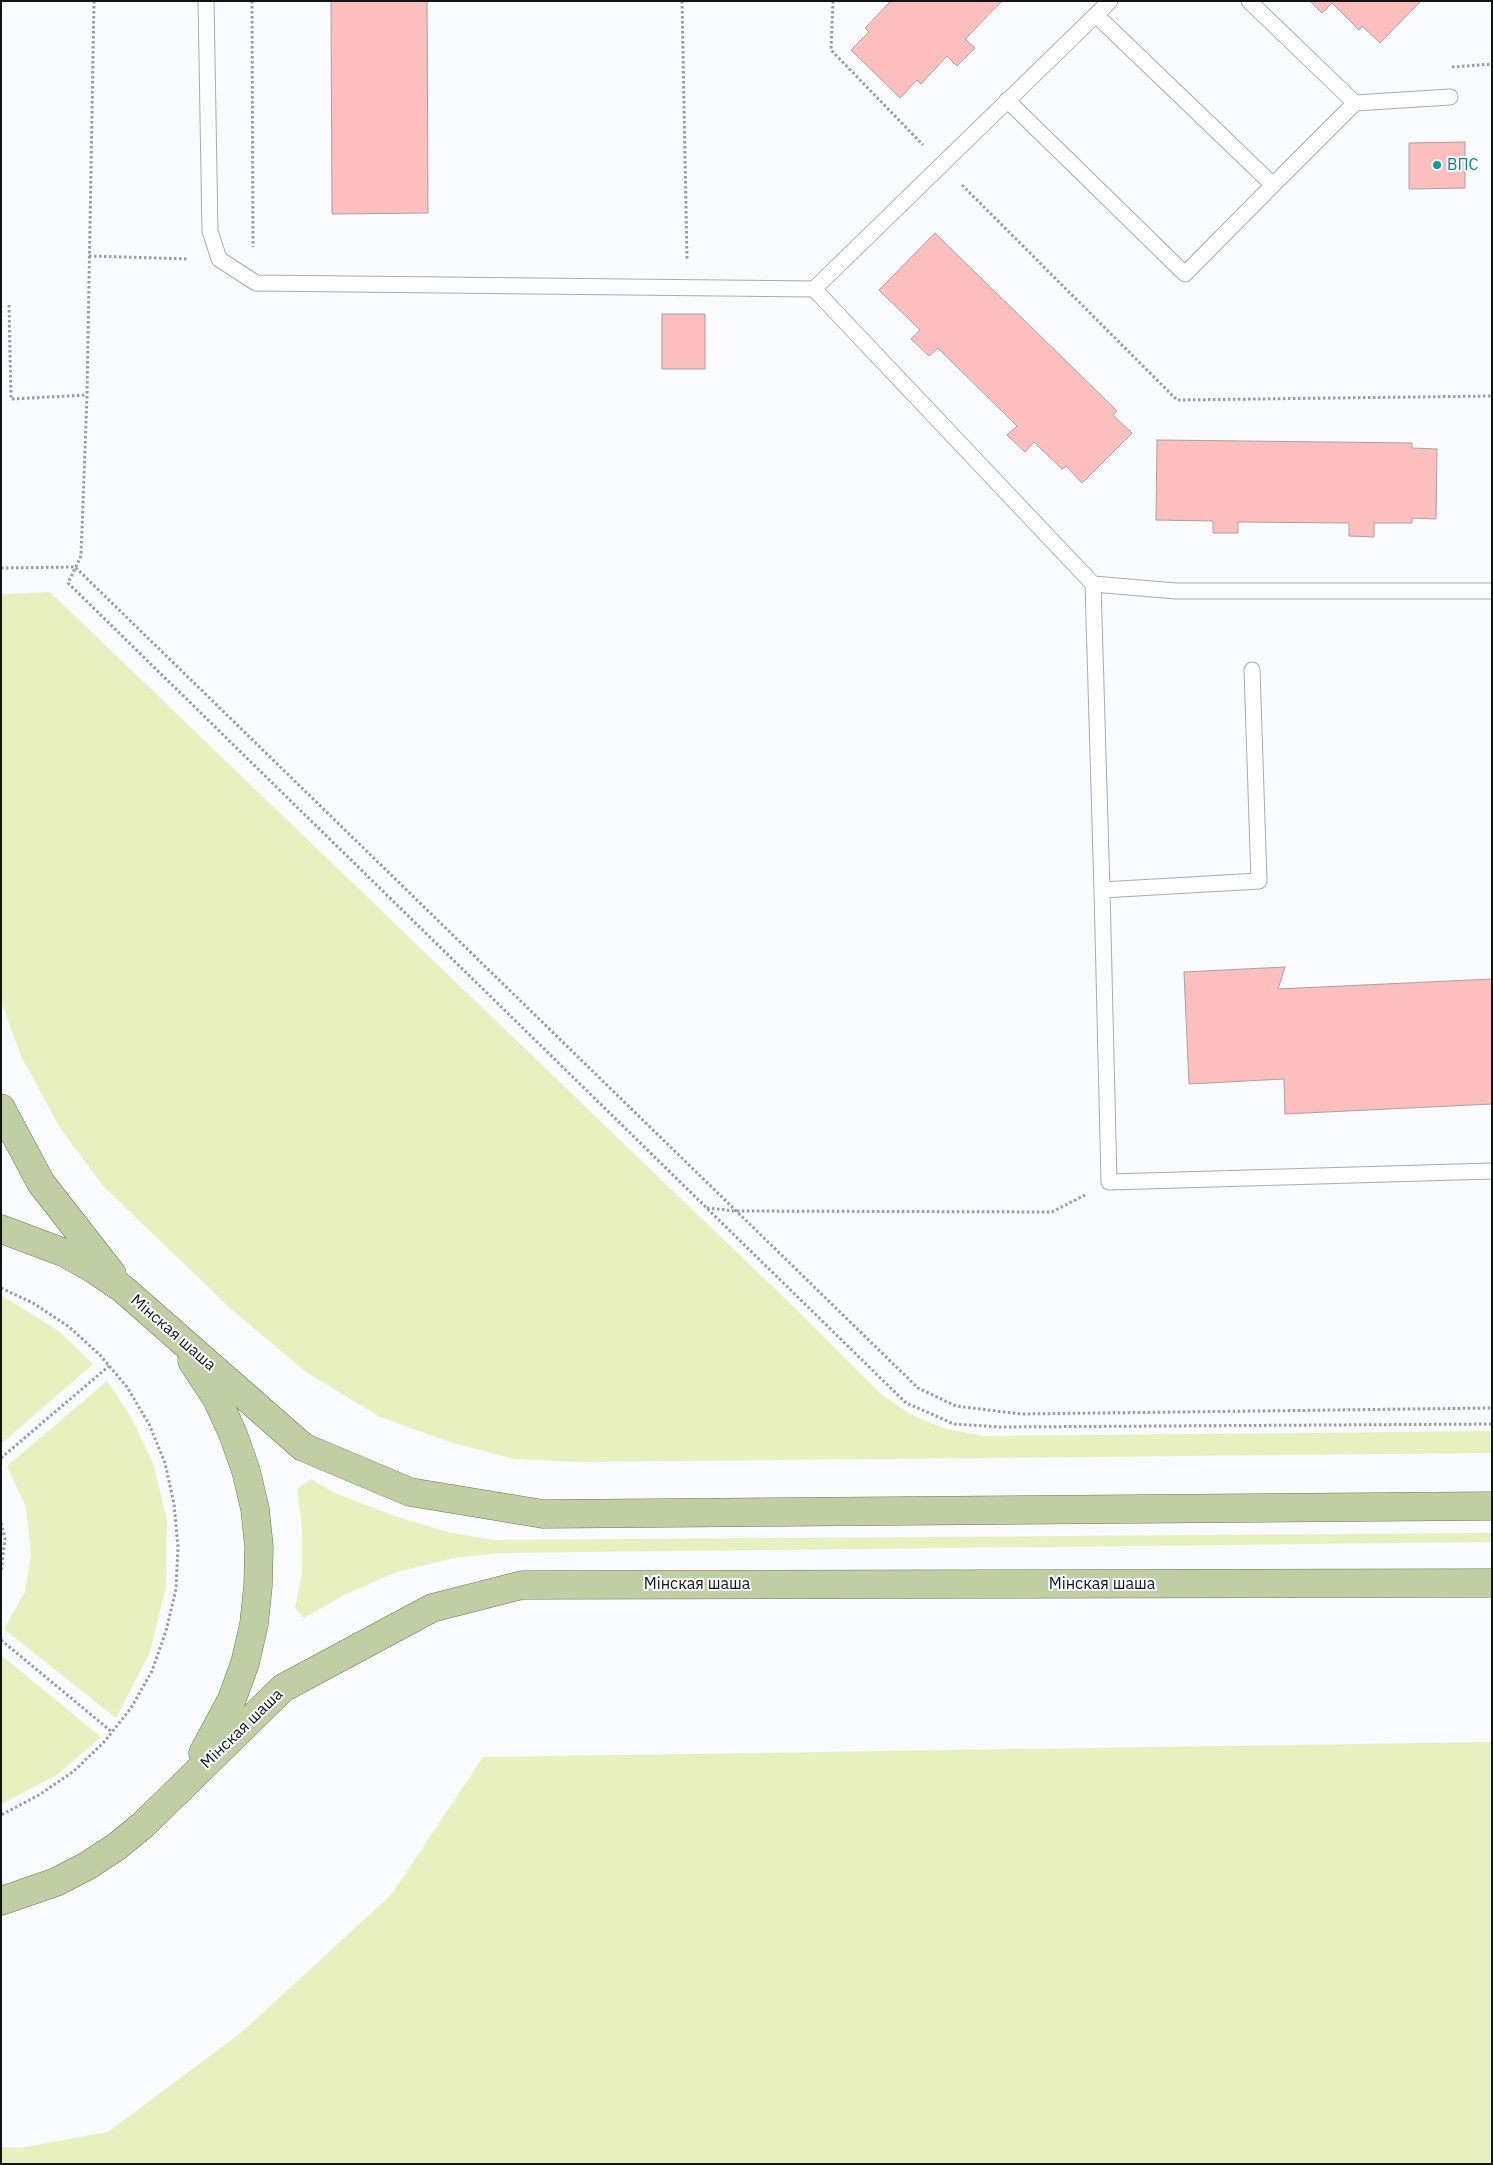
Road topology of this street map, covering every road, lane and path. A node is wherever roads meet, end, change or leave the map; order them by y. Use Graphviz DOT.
graph roads {
  1 [pos="94,1"];
  2 [pos="206,1"];
  3 [pos="682,1"];
  4 [pos="833,1"];
  5 [pos="1110,1"];
  6 [pos="1249,1"];
  7 [pos="1096,15"];
  8 [pos="1492,64"];
  9 [pos="1442,68"];
  10 [pos="1450,97"];
  11 [pos="1007,100"];
  12 [pos="1355,103"];
  13 [pos="941,164"];
  14 [pos="1273,185"];
  15 [pos="687,288"];
  16 [pos="814,289"];
  17 [pos="9,305"];
  18 [pos="87,395"];
  19 [pos="1492,396"];
  20 [pos="1,568"];
  21 [pos="75,568"];
  22 [pos="1093,584"];
  23 [pos="1492,591"];
  24 [pos="1252,670"];
  25 [pos="1102,890"];
  26 [pos="1,1108"];
  27 [pos="1492,1172"];
  28 [pos="1110,1182"];
  29 [pos="707,1208"];
  30 [pos="735,1210"];
  31 [pos="1,1229"];
  32 [pos="1,1288"];
  33 [pos="123,1289"];
  34 [pos="145,1308"];
  35 [pos="110,1366"];
  36 [pos="1492,1408"];
  37 [pos="1492,1424"];
  38 [pos="1,1458"];
  39 [pos="1492,1506"];
  40 [pos="1,1523"];
  41 [pos="1,1572"];
  42 [pos="1492,1583"];
  43 [pos="1,1640"];
  44 [pos="112,1732"];
  45 [pos="1,1814"];
  46 [pos="143,1825"];
  47 [pos="1,1901"];
  1 -- 18 [label="path"];
  2 -- 15 [label="lane"];
  3 -- 15 [label="path"];
  4 -- 13 [label="path"];
  5 -- 7 [label="lane"];
  6 -- 12 [label="lane"];
  7 -- 11 [label="lane"];
  7 -- 14 [label="lane"];
  8 -- 9 [label="path"];
  10 -- 12 [label="lane"];
  11 -- 13 [label="lane"];
  11 -- 14 [label="lane"];
  12 -- 14 [label="lane"];
  13 -- 16 [label="lane"];
  13 -- 19 [label="path"];
  15 -- 16 [label="lane"];
  16 -- 22 [label="lane"];
  17 -- 18 [label="path"];
  18 -- 21 [label="path"];
  20 -- 21 [label="path"];
  21 -- 29 [label="path"];
  21 -- 30 [label="path"];
  22 -- 23 [label="lane"];
  22 -- 25 [label="lane"];
  24 -- 25 [label="lane"];
  25 -- 28 [label="lane"];
  26 -- 33 [label="main road"];
  27 -- 28 [label="lane"];
  28 -- 30 [label="path"];
  29 -- 30 [label="path"];
  29 -- 37 [label="path"];
  30 -- 36 [label="path"];
  31 -- 33 [label="main road, Мінская шаша"];
  32 -- 35 [label="path"];
  33 -- 34 [label="main road, Мінская шаша"];
  34 -- 39 [label="main road, Мінская шаша"];
  34 -- 46 [label="main road"];
  35 -- 38 [label="path"];
  35 -- 44 [label="path"];
  40 -- 41 [label="path"];
  42 -- 46 [label="main road, Мінская шаша"];
  43 -- 44 [label="path"];
  44 -- 45 [label="path"];
  46 -- 47 [label="main road, Мінская шаша"];
}
